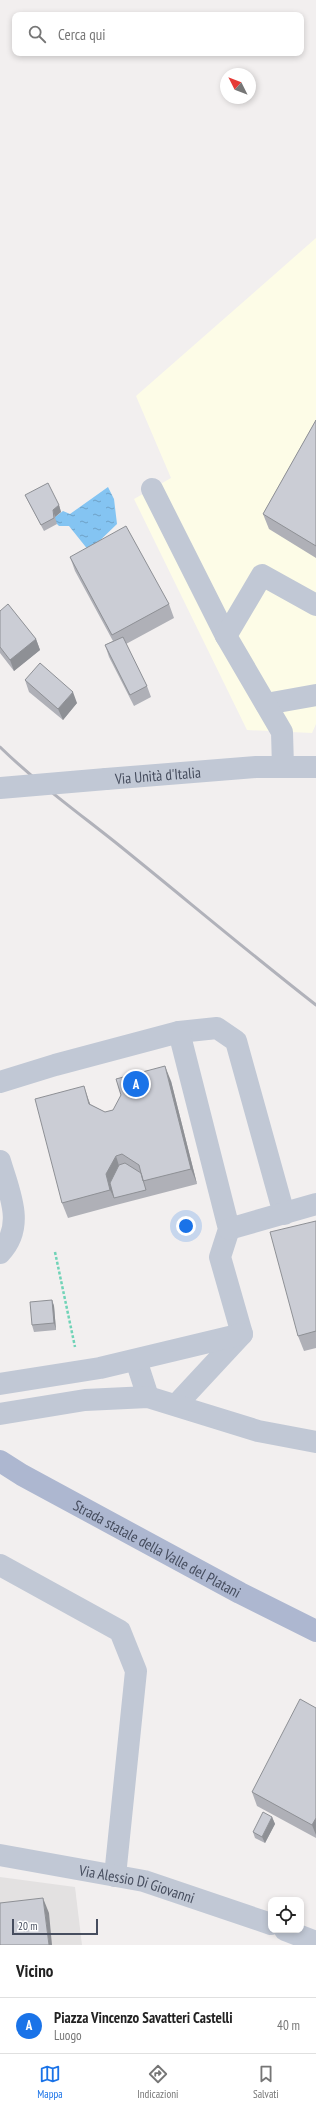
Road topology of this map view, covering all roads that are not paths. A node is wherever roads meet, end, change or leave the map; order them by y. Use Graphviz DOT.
graph roads {
  1 [pos="152,488"];
  2 [pos="316,604"];
  3 [pos="226,636"];
  4 [pos="316,696"];
  5 [pos="266,704"];
  6 [pos="283,767"];
  7 [pos="316,767"];
  8 [pos="0,788"];
  9 [pos="179,1032"];
  10 [pos="0,1082"];
  11 [pos="0,1161"];
  12 [pos="316,1204"];
  13 [pos="284,1214"];
  14 [pos="229,1229"];
  15 [pos="0,1253"];
  16 [pos="242,1334"];
  17 [pos="136,1360"];
  18 [pos="0,1384"];
  19 [pos="148,1397"];
  20 [pos="176,1405"];
  21 [pos="0,1414"];
  22 [pos="316,1442"];
  23 [pos="0,1461"];
  24 [pos="0,1565"];
  25 [pos="316,1631"];
  26 [pos="0,1855"];
  27 [pos="115,1876"];
  28 [pos="268,1923"];
  29 [pos="293,1933"];
  30 [pos="316,1942"];
  1 -- 3 [label="street"];
  2 -- 3 [label="street"];
  3 -- 5 [label="street"];
  4 -- 5 [label="street"];
  5 -- 6 [label="street"];
  6 -- 7 [label="street, Via Unità d'Italia"];
  6 -- 8 [label="street, Via Unità d'Italia, bridge"];
  9 -- 10 [label="street"];
  9 -- 13 [label="street"];
  9 -- 14 [label="street"];
  11 -- 15 [label="street"];
  12 -- 13 [label="street"];
  13 -- 14 [label="street"];
  14 -- 16 [label="street"];
  16 -- 17 [label="street"];
  16 -- 20 [label="street"];
  17 -- 18 [label="street"];
  17 -- 19 [label="street"];
  19 -- 20 [label="street"];
  19 -- 21 [label="street"];
  20 -- 22 [label="street"];
  23 -- 25 [label="main road, Strada statale della Valle del Platani"];
  24 -- 27 [label="street"];
  26 -- 27 [label="street, Via Alessio Di Giovanni"];
  27 -- 28 [label="street, Via Alessio Di Giovanni"];
  29 -- 30 [label="street"];
}
